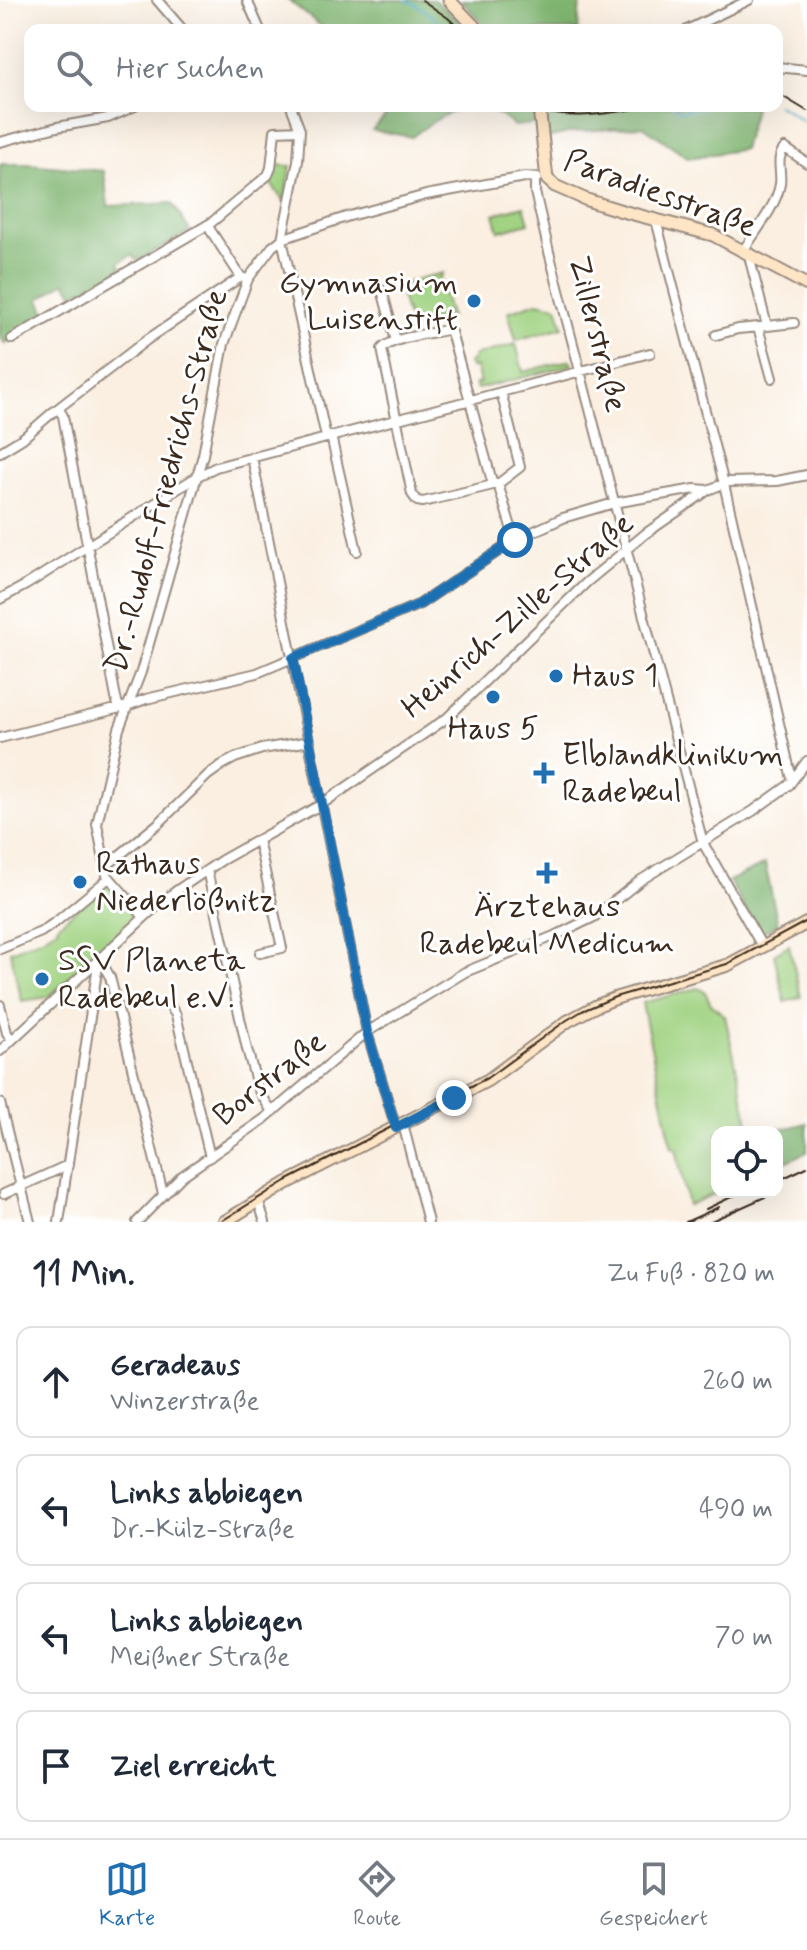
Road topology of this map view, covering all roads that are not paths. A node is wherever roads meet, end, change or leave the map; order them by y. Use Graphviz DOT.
graph roads {
  1 [pos="157,0"];
  2 [pos="247,0"];
  3 [pos="449,0"];
  4 [pos="749,0"];
  5 [pos="178,24"];
  6 [pos="257,24"];
  7 [pos="472,24"];
  8 [pos="699,24"];
  9 [pos="783,68"];
  10 [pos="807,70"];
  11 [pos="122,112"];
  12 [pos="293,112"];
  13 [pos="539,112"];
  14 [pos="300,130"];
  15 [pos="0,142"];
  16 [pos="807,163"];
  17 [pos="541,178"];
  18 [pos="656,220"];
  19 [pos="207,225"];
  20 [pos="282,239"];
  21 [pos="748,253"];
  22 [pos="244,278"];
  23 [pos="807,285"];
  24 [pos="382,290"];
  25 [pos="794,323"];
  26 [pos="763,327"];
  27 [pos="716,335"];
  28 [pos="12,339"];
  29 [pos="396,341"];
  30 [pos="650,353"];
  31 [pos="580,371"];
  32 [pos="772,378"];
  33 [pos="501,392"];
  34 [pos="470,400"];
  35 [pos="59,409"];
  36 [pos="397,419"];
  37 [pos="328,437"];
  38 [pos="0,452"];
  39 [pos="252,457"];
  40 [pos="807,475"];
  41 [pos="198,476"];
  42 [pos="496,484"];
  43 [pos="724,484"];
  44 [pos="708,490"];
  45 [pos="614,503"];
  46 [pos="515,540"];
  47 [pos="87,547"];
  48 [pos="626,550"];
  49 [pos="357,551"];
  50 [pos="0,599"];
  51 [pos="293,658"];
  52 [pos="123,707"];
  53 [pos="0,738"];
  54 [pos="310,741"];
  55 [pos="804,764"];
  56 [pos="788,765"];
  57 [pos="793,779"];
  58 [pos="322,804"];
  59 [pos="258,840"];
  60 [pos="703,843"];
  61 [pos="105,867"];
  62 [pos="207,870"];
  63 [pos="109,878"];
  64 [pos="144,917"];
  65 [pos="807,923"];
  66 [pos="763,948"];
  67 [pos="0,949"];
  68 [pos="260,953"];
  69 [pos="99,958"];
  70 [pos="168,1003"];
  71 [pos="0,1005"];
  72 [pos="367,1032"];
  73 [pos="12,1040"];
  74 [pos="0,1051"];
  75 [pos="0,1103"];
  76 [pos="272,1112"];
  77 [pos="399,1126"];
  78 [pos="210,1157"];
  79 [pos="68,1165"];
  80 [pos="21,1186"];
  81 [pos="4,1194"];
  82 [pos="163,1194"];
  83 [pos="258,1200"];
  84 [pos="30,1222"];
  85 [pos="59,1222"];
  86 [pos="137,1222"];
  87 [pos="224,1222"];
  88 [pos="265,1222"];
  89 [pos="428,1222"];
  1 -- 5 [label="street"];
  2 -- 6 [label="street"];
  3 -- 7 [label="main road"];
  4 -- 8 [label="street"];
  9 -- 10 [label="street"];
  11 -- 15 [label="street"];
  12 -- 14 [label="street, Dr.-Rudolf-Friedrichs-Straße"];
  13 -- 17 [label="main road, Zillerstraße"];
  14 -- 19 [label="street"];
  14 -- 20 [label="street, Dr.-Rudolf-Friedrichs-Straße"];
  16 -- 21 [label="street"];
  17 -- 18 [label="main road, Paradiesstraße"];
  17 -- 20 [label="street"];
  17 -- 31 [label="street, Zillerstraße"];
  18 -- 21 [label="main road, Paradiesstraße"];
  18 -- 43 [label="street"];
  19 -- 22 [label="street"];
  19 -- 28 [label="street"];
  20 -- 22 [label="street, Dr.-Rudolf-Friedrichs-Straße"];
  20 -- 37 [label="street"];
  21 -- 23 [label="main road, Paradiesstraße"];
  21 -- 26 [label="street"];
  22 -- 35 [label="street"];
  22 -- 41 [label="street, Dr.-Rudolf-Friedrichs-Straße"];
  24 -- 29 [label="street"];
  25 -- 26 [label="street"];
  26 -- 27 [label="street"];
  26 -- 32 [label="street"];
  29 -- 34 [label="street"];
  29 -- 36 [label="street"];
  30 -- 31 [label="street"];
  31 -- 33 [label="street"];
  31 -- 45 [label="street, Zillerstraße"];
  33 -- 34 [label="street"];
  33 -- 42 [label="street"];
  34 -- 36 [label="street"];
  34 -- 42 [label="street"];
  35 -- 38 [label="street"];
  35 -- 47 [label="street"];
  36 -- 37 [label="street"];
  36 -- 42 [label="street"];
  37 -- 39 [label="street"];
  37 -- 49 [label="street"];
  39 -- 41 [label="street"];
  39 -- 51 [label="street"];
  40 -- 43 [label="street, Heinrich-Zille-Straße"];
  41 -- 47 [label="street"];
  41 -- 52 [label="street, Dr.-Rudolf-Friedrichs-Straße"];
  42 -- 46 [label="street"];
  43 -- 44 [label="street, Heinrich-Zille-Straße"];
  43 -- 56 [label="street"];
  44 -- 45 [label="street"];
  44 -- 48 [label="street, Heinrich-Zille-Straße"];
  45 -- 46 [label="street"];
  45 -- 48 [label="street, Zillerstraße"];
  46 -- 51 [label="street"];
  47 -- 50 [label="street"];
  47 -- 52 [label="street"];
  48 -- 58 [label="street, Heinrich-Zille-Straße"];
  48 -- 60 [label="street"];
  51 -- 52 [label="street"];
  51 -- 54 [label="street"];
  52 -- 53 [label="street"];
  52 -- 61 [label="street, Dr.-Rudolf-Friedrichs-Straße"];
  54 -- 58 [label="street"];
  54 -- 61 [label="street"];
  55 -- 56 [label="street"];
  55 -- 57 [label="street, Borstraße"];
  56 -- 57 [label="street"];
  57 -- 60 [label="street, Borstraße"];
  58 -- 59 [label="street, Heinrich-Zille-Straße"];
  58 -- 72 [label="street"];
  59 -- 62 [label="street, Heinrich-Zille-Straße"];
  59 -- 68 [label="street"];
  60 -- 66 [label="street"];
  60 -- 72 [label="street, Borstraße"];
  61 -- 63 [label="street, Dr.-Rudolf-Friedrichs-Straße"];
  62 -- 64 [label="street, Heinrich-Zille-Straße"];
  62 -- 76 [label="street"];
  63 -- 64 [label="street"];
  63 -- 67 [label="street"];
  64 -- 69 [label="street, Heinrich-Zille-Straße"];
  65 -- 66 [label="main road"];
  66 -- 77 [label="main road"];
  69 -- 73 [label="street"];
  69 -- 79 [label="street"];
  69 -- 82 [label="street"];
  70 -- 78 [label="street"];
  71 -- 73 [label="street"];
  72 -- 76 [label="street, Borstraße"];
  72 -- 77 [label="street"];
  73 -- 74 [label="street"];
  75 -- 80 [label="street"];
  76 -- 78 [label="street, Borstraße"];
  77 -- 83 [label="main road"];
  77 -- 89 [label="street"];
  78 -- 82 [label="street, Borstraße"];
  79 -- 80 [label="street"];
  79 -- 85 [label="street"];
  80 -- 81 [label="street"];
  80 -- 84 [label="street"];
  82 -- 86 [label="street, Borstraße"];
  83 -- 87 [label="main road"];
  83 -- 88 [label="street"];
}
